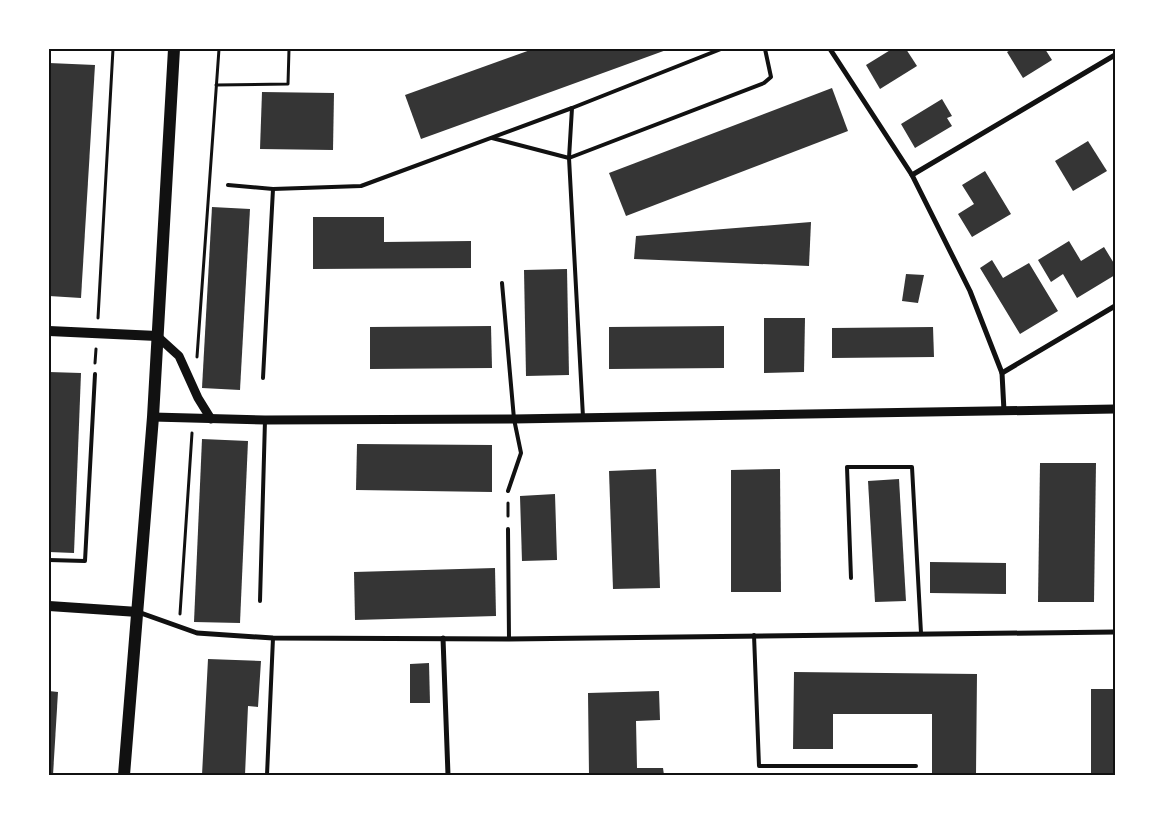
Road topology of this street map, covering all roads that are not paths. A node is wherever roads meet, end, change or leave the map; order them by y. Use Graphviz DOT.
graph roads {
  1 [pos="174,49"];
  2 [pos="721,49"];
  3 [pos="765,49"];
  4 [pos="830,49"];
  5 [pos="1115,55"];
  6 [pos="572,108"];
  7 [pos="492,138"];
  8 [pos="569,158"];
  9 [pos="912,175"];
  10 [pos="228,184"];
  11 [pos="273,189"];
  12 [pos="502,283"];
  13 [pos="1115,306"];
  14 [pos="49,331"];
  15 [pos="157,336"];
  16 [pos="1002,373"];
  17 [pos="95,374"];
  18 [pos="263,378"];
  19 [pos="1115,409"];
  20 [pos="1004,412"];
  21 [pos="153,417"];
  22 [pos="583,417"];
  23 [pos="210,419"];
  24 [pos="514,419"];
  25 [pos="265,420"];
  26 [pos="508,491"];
  27 [pos="508,530"];
  28 [pos="49,560"];
  29 [pos="851,578"];
  30 [pos="260,601"];
  31 [pos="49,606"];
  32 [pos="138,612"];
  33 [pos="1115,632"];
  34 [pos="920,633"];
  35 [pos="754,635"];
  36 [pos="273,638"];
  37 [pos="443,638"];
  38 [pos="509,639"];
  39 [pos="916,766"];
  40 [pos="124,775"];
  41 [pos="267,775"];
  42 [pos="448,775"];
  1 -- 15 [label="main road"];
  2 -- 6 [label="lane"];
  3 -- 8 [label="lane"];
  4 -- 9 [label="street"];
  5 -- 9 [label="street"];
  6 -- 7 [label="lane"];
  6 -- 8 [label="lane"];
  7 -- 8 [label="lane"];
  7 -- 11 [label="lane"];
  8 -- 22 [label="lane"];
  9 -- 16 [label="street"];
  10 -- 11 [label="lane"];
  11 -- 18 [label="lane"];
  12 -- 24 [label="lane"];
  13 -- 16 [label="street"];
  14 -- 15 [label="main road"];
  15 -- 21 [label="main road"];
  15 -- 23 [label="street"];
  16 -- 20 [label="street"];
  17 -- 28 [label="lane"];
  19 -- 20 [label="street"];
  20 -- 22 [label="street"];
  21 -- 23 [label="street"];
  21 -- 32 [label="main road"];
  22 -- 24 [label="street"];
  23 -- 25 [label="street"];
  24 -- 25 [label="street"];
  24 -- 26 [label="lane"];
  25 -- 30 [label="lane"];
  27 -- 38 [label="lane"];
  29 -- 34 [label="lane"];
  31 -- 32 [label="main road"];
  32 -- 36 [label="street"];
  32 -- 40 [label="main road"];
  33 -- 34 [label="street"];
  34 -- 35 [label="street"];
  35 -- 38 [label="street"];
  35 -- 39 [label="lane"];
  36 -- 37 [label="street"];
  36 -- 41 [label="lane"];
  37 -- 38 [label="street"];
  37 -- 42 [label="street"];
}
